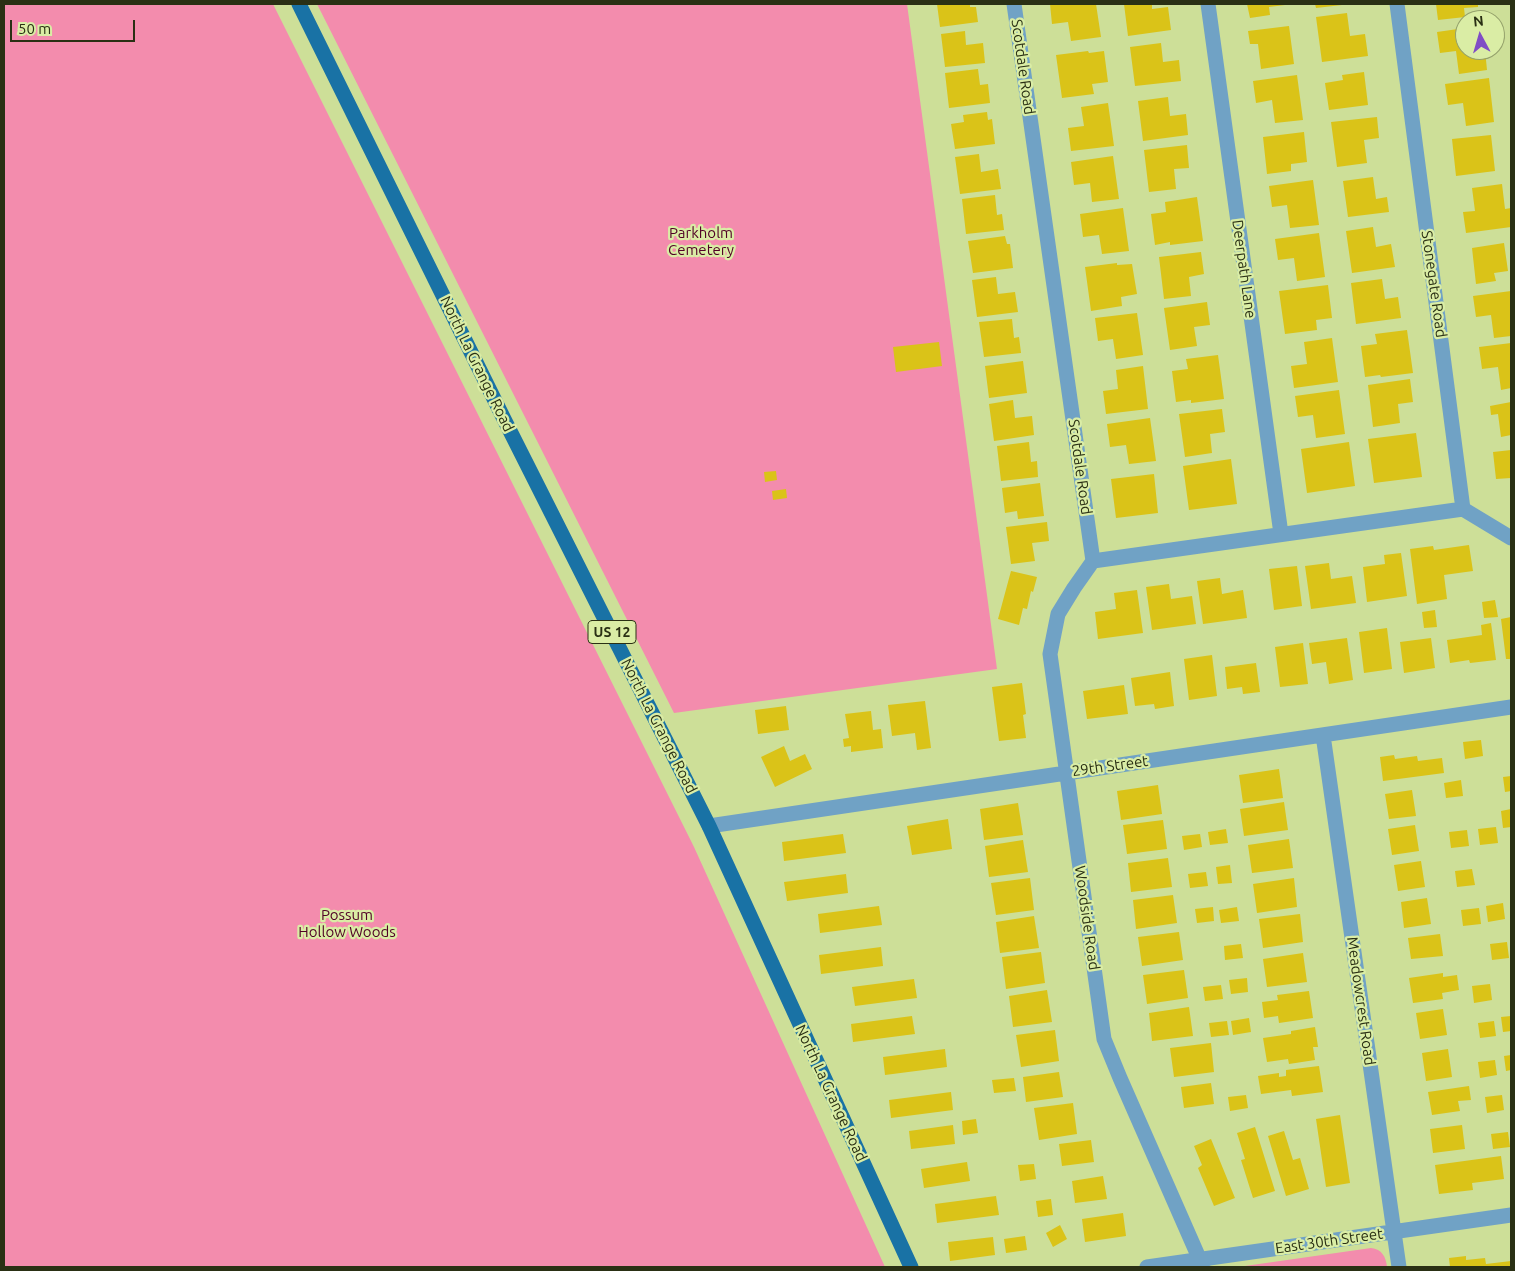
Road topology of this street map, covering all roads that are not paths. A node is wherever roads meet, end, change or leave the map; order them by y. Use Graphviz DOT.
graph roads {
  1 [pos="299,4"];
  2 [pos="1014,4"];
  3 [pos="1208,4"];
  4 [pos="1397,4"];
  5 [pos="1463,509"];
  6 [pos="1281,534"];
  7 [pos="1511,538"];
  8 [pos="1093,561"];
  9 [pos="1511,707"];
  10 [pos="1324,735"];
  11 [pos="1067,772"];
  12 [pos="709,826"];
  13 [pos="1511,1215"];
  14 [pos="1394,1232"];
  15 [pos="1202,1263"];
  16 [pos="911,1267"];
  17 [pos="1147,1267"];
  18 [pos="1399,1267"];
  1 -- 12 [label="main road, North La Grange Road / US 12"];
  2 -- 8 [label="street, Scotdale Road"];
  3 -- 6 [label="street, Deerpath Lane"];
  4 -- 5 [label="street, Stonegate Road"];
  5 -- 6 [label="street"];
  5 -- 7 [label="street"];
  6 -- 8 [label="street"];
  8 -- 11 [label="street, Woodside Road"];
  9 -- 10 [label="street, 29th Street"];
  10 -- 11 [label="street, 29th Street"];
  10 -- 14 [label="street, Meadowcrest Road"];
  11 -- 12 [label="street, 29th Street"];
  11 -- 15 [label="street, Woodside Road"];
  12 -- 16 [label="main road, North La Grange Road / US 12"];
  13 -- 14 [label="street, East 30th Street"];
  14 -- 15 [label="street, East 30th Street"];
  14 -- 18 [label="street, Meadowcrest Road"];
  15 -- 17 [label="street, East 30th Street"];
}
